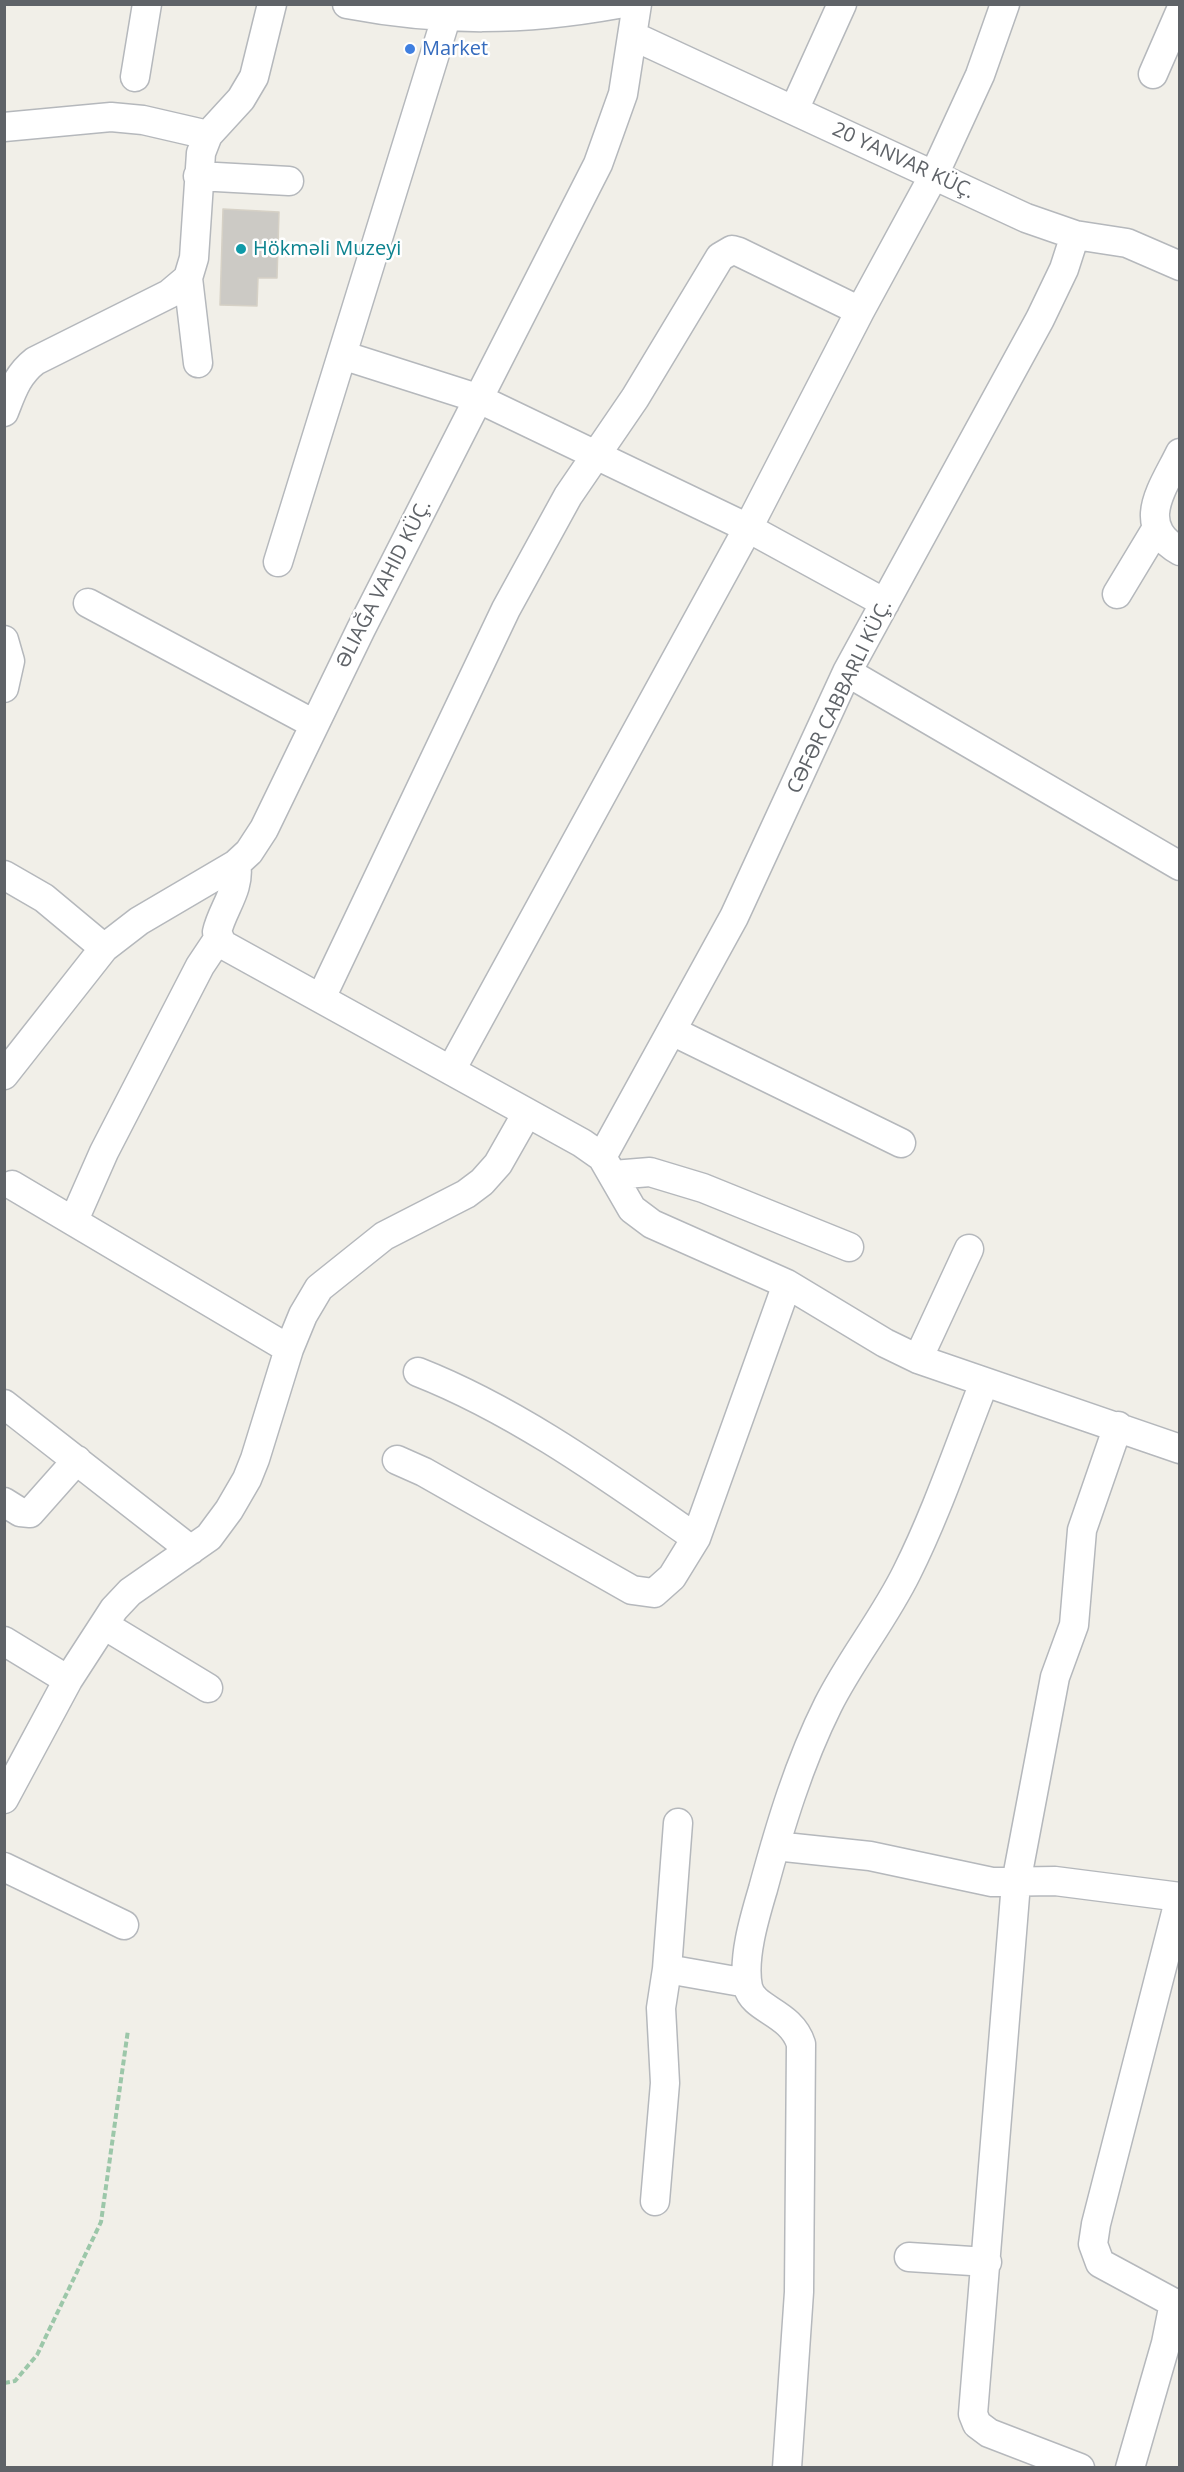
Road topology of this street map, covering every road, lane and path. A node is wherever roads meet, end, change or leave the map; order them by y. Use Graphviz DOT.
graph roads {
  1 [pos="147,4"];
  2 [pos="272,4"];
  3 [pos="347,4"];
  4 [pos="618,4"];
  5 [pos="637,4"];
  6 [pos="842,4"];
  7 [pos="1005,4"];
  8 [pos="487,12"];
  9 [pos="1179,12"];
  10 [pos="446,18"];
  11 [pos="633,36"];
  12 [pos="1153,74"];
  13 [pos="135,78"];
  14 [pos="794,110"];
  15 [pos="4,127"];
  16 [pos="207,135"];
  17 [pos="934,175"];
  18 [pos="198,176"];
  19 [pos="289,181"];
  20 [pos="1075,236"];
  21 [pos="1179,266"];
  22 [pos="188,278"];
  23 [pos="860,311"];
  24 [pos="342,355"];
  25 [pos="198,363"];
  26 [pos="477,398"];
  27 [pos="4,412"];
  28 [pos="1179,453"];
  29 [pos="597,454"];
  30 [pos="748,528"];
  31 [pos="1155,531"];
  32 [pos="1179,551"];
  33 [pos="278,562"];
  34 [pos="1117,594"];
  35 [pos="88,603"];
  36 [pos="885,603"];
  37 [pos="4,640"];
  38 [pos="847,672"];
  39 [pos="4,688"];
  40 [pos="314,724"];
  41 [pos="236,864"];
  42 [pos="1179,866"];
  43 [pos="4,875"];
  44 [pos="218,939"];
  45 [pos="104,948"];
  46 [pos="321,998"];
  47 [pos="672,1031"];
  48 [pos="451,1070"];
  49 [pos="6,1071"];
  50 [pos="527,1113"];
  51 [pos="901,1143"];
  52 [pos="608,1166"];
  53 [pos="12,1185"];
  54 [pos="74,1220"];
  55 [pos="849,1247"];
  56 [pos="969,1249"];
  57 [pos="787,1284"];
  58 [pos="289,1349"];
  59 [pos="918,1359"];
  60 [pos="417,1372"];
  61 [pos="984,1383"];
  62 [pos="4,1404"];
  63 [pos="1118,1426"];
  64 [pos="1179,1449"];
  65 [pos="77,1460"];
  66 [pos="397,1460"];
  67 [pos="4,1502"];
  68 [pos="696,1538"];
  69 [pos="191,1550"];
  70 [pos="104,1625"];
  71 [pos="4,1641"];
  72 [pos="68,1680"];
  73 [pos="208,1688"];
  74 [pos="4,1800"];
  75 [pos="678,1823"];
  76 [pos="775,1845"];
  77 [pos="4,1867"];
  78 [pos="1016,1883"];
  79 [pos="1179,1897"];
  80 [pos="124,1924"];
  81 [pos="1174,1941"];
  82 [pos="667,1969"];
  83 [pos="747,1983"];
  84 [pos="128,2030"];
  85 [pos="655,2201"];
  86 [pos="909,2257"];
  87 [pos="987,2262"];
  88 [pos="1177,2304"];
  89 [pos="4,2383"];
  90 [pos="787,2468"];
  91 [pos="1080,2468"];
  92 [pos="1130,2468"];
  1 -- 13 [label="street"];
  2 -- 16 [label="street"];
  3 -- 10 [label="street"];
  4 -- 8 [label="street"];
  5 -- 11 [label="street, ƏLIAĞA VAHID KÜÇ."];
  6 -- 14 [label="street"];
  7 -- 17 [label="street"];
  8 -- 10 [label="street"];
  9 -- 12 [label="street"];
  10 -- 24 [label="street"];
  11 -- 14 [label="street, 20 YANVAR KÜÇ."];
  11 -- 26 [label="street, ƏLIAĞA VAHID KÜÇ."];
  14 -- 17 [label="street, 20 YANVAR KÜÇ."];
  15 -- 16 [label="street"];
  16 -- 18 [label="street"];
  17 -- 20 [label="street, 20 YANVAR KÜÇ."];
  17 -- 23 [label="street"];
  18 -- 19 [label="street"];
  18 -- 22 [label="street"];
  20 -- 21 [label="street, 20 YANVAR KÜÇ."];
  20 -- 36 [label="street"];
  22 -- 25 [label="street"];
  22 -- 27 [label="street"];
  23 -- 29 [label="street"];
  23 -- 30 [label="street"];
  24 -- 26 [label="street"];
  24 -- 33 [label="street"];
  26 -- 29 [label="street"];
  26 -- 40 [label="street, ƏLIAĞA VAHID KÜÇ."];
  28 -- 31 [label="street"];
  29 -- 30 [label="street"];
  29 -- 46 [label="street"];
  30 -- 36 [label="street"];
  30 -- 48 [label="street"];
  31 -- 32 [label="street"];
  31 -- 34 [label="street"];
  35 -- 40 [label="street"];
  36 -- 38 [label="street"];
  37 -- 39 [label="street"];
  38 -- 42 [label="street"];
  38 -- 47 [label="street"];
  40 -- 41 [label="street, ƏLIAĞA VAHID KÜÇ."];
  41 -- 44 [label="street"];
  41 -- 45 [label="street, ƏLIAĞA VAHID KÜÇ."];
  43 -- 45 [label="street"];
  44 -- 46 [label="street"];
  44 -- 54 [label="street"];
  45 -- 49 [label="street, ƏLIAĞA VAHID KÜÇ."];
  46 -- 48 [label="street"];
  47 -- 51 [label="street"];
  47 -- 52 [label="street"];
  48 -- 50 [label="street"];
  50 -- 52 [label="street"];
  50 -- 58 [label="street"];
  52 -- 55 [label="street"];
  52 -- 57 [label="street"];
  53 -- 54 [label="street"];
  54 -- 58 [label="street"];
  56 -- 59 [label="street"];
  57 -- 59 [label="street"];
  57 -- 68 [label="street"];
  58 -- 69 [label="street"];
  59 -- 61 [label="street"];
  60 -- 68 [label="street"];
  61 -- 63 [label="street"];
  61 -- 76 [label="street"];
  62 -- 65 [label="street"];
  63 -- 64 [label="street"];
  63 -- 78 [label="street"];
  65 -- 67 [label="street"];
  65 -- 69 [label="street"];
  66 -- 68 [label="street"];
  69 -- 70 [label="street"];
  70 -- 72 [label="street"];
  70 -- 73 [label="street"];
  71 -- 72 [label="street"];
  72 -- 74 [label="street"];
  75 -- 82 [label="street"];
  76 -- 78 [label="street"];
  76 -- 83 [label="street"];
  77 -- 80 [label="street"];
  78 -- 79 [label="street"];
  78 -- 87 [label="street"];
  79 -- 81 [label="street"];
  81 -- 88 [label="street"];
  82 -- 83 [label="street"];
  82 -- 85 [label="street"];
  83 -- 90 [label="street"];
  84 -- 89 [label="path"];
  86 -- 87 [label="street"];
  87 -- 91 [label="street"];
  88 -- 92 [label="street"];
}
